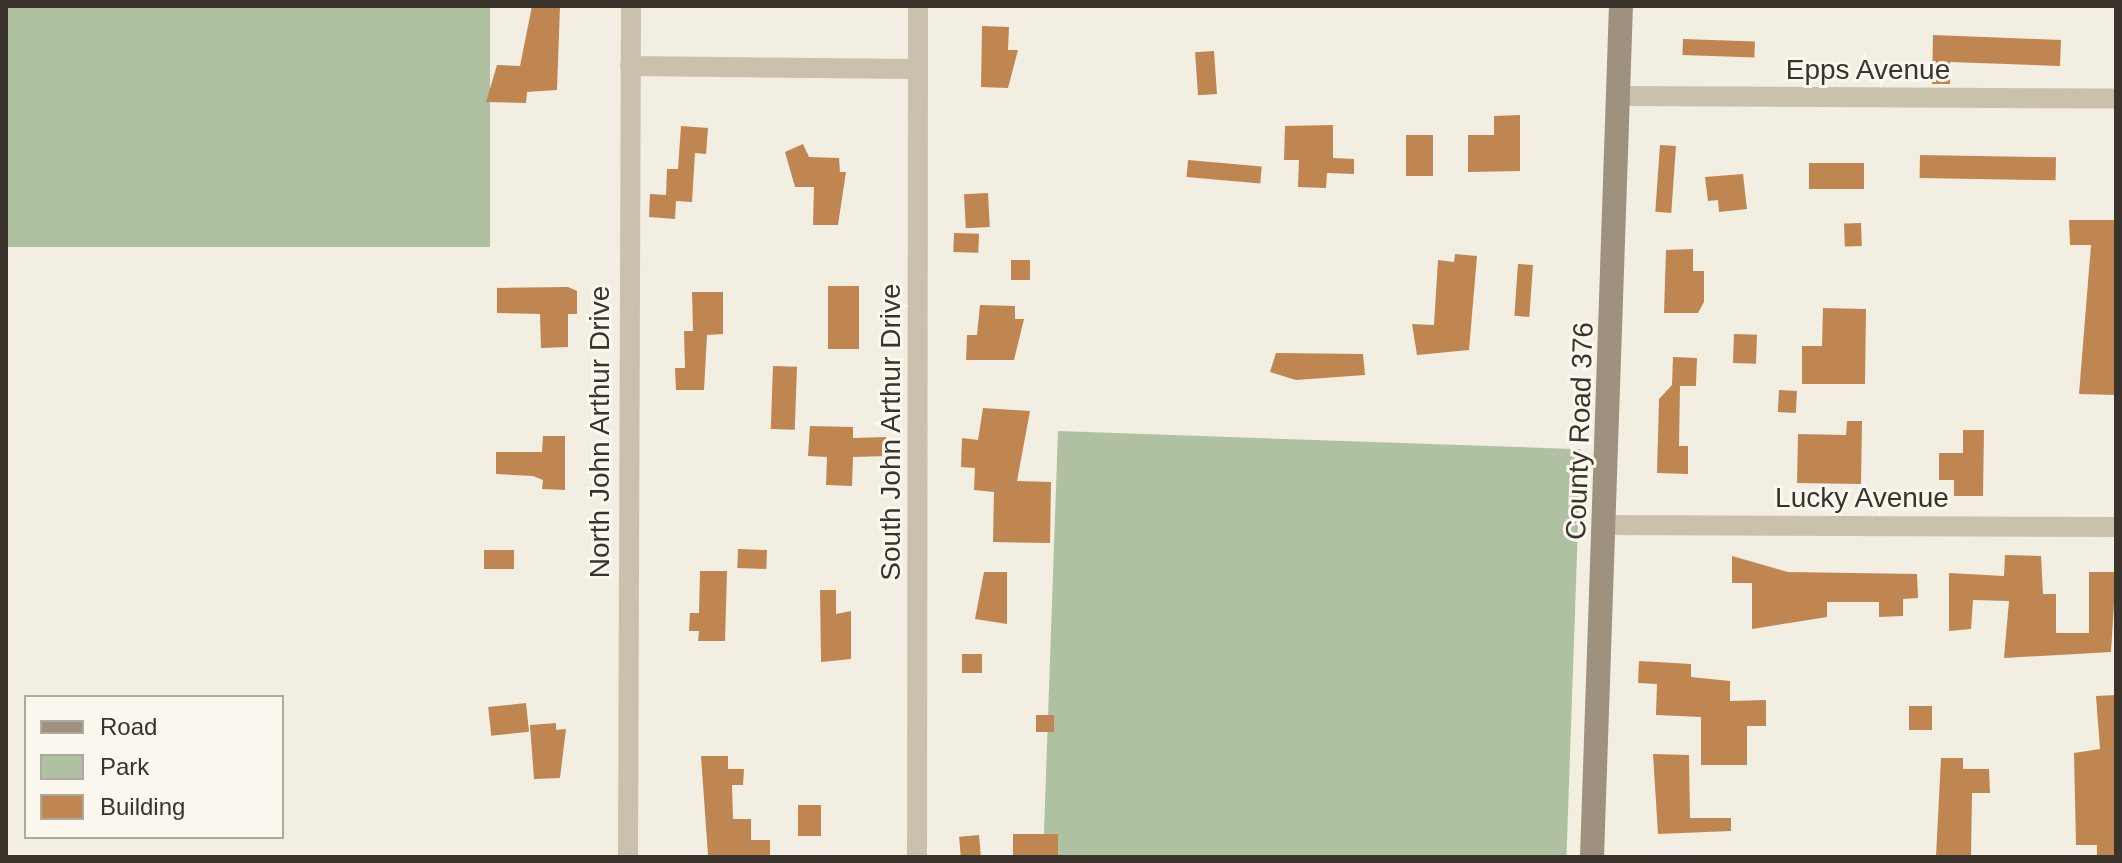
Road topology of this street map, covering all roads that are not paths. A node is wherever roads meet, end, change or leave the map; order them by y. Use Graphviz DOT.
graph roads {
  1 [pos="631,6"];
  2 [pos="918,6"];
  3 [pos="1621,6"];
  4 [pos="630,66"];
  5 [pos="917,69"];
  6 [pos="1619,96"];
  7 [pos="2116,99"];
  8 [pos="1608,525"];
  9 [pos="2116,527"];
  10 [pos="628,857"];
  11 [pos="917,857"];
  12 [pos="1592,857"];
  1 -- 4 [label="street, North John Arthur Drive"];
  2 -- 5 [label="street, South John Arthur Drive"];
  3 -- 6 [label="street, County Road 376"];
  4 -- 5 [label="street"];
  4 -- 10 [label="street, North John Arthur Drive"];
  5 -- 11 [label="street, South John Arthur Drive"];
  6 -- 7 [label="street, Epps Avenue"];
  6 -- 8 [label="street, County Road 376"];
  8 -- 9 [label="street, Lucky Avenue"];
  8 -- 12 [label="street, County Road 376"];
}
